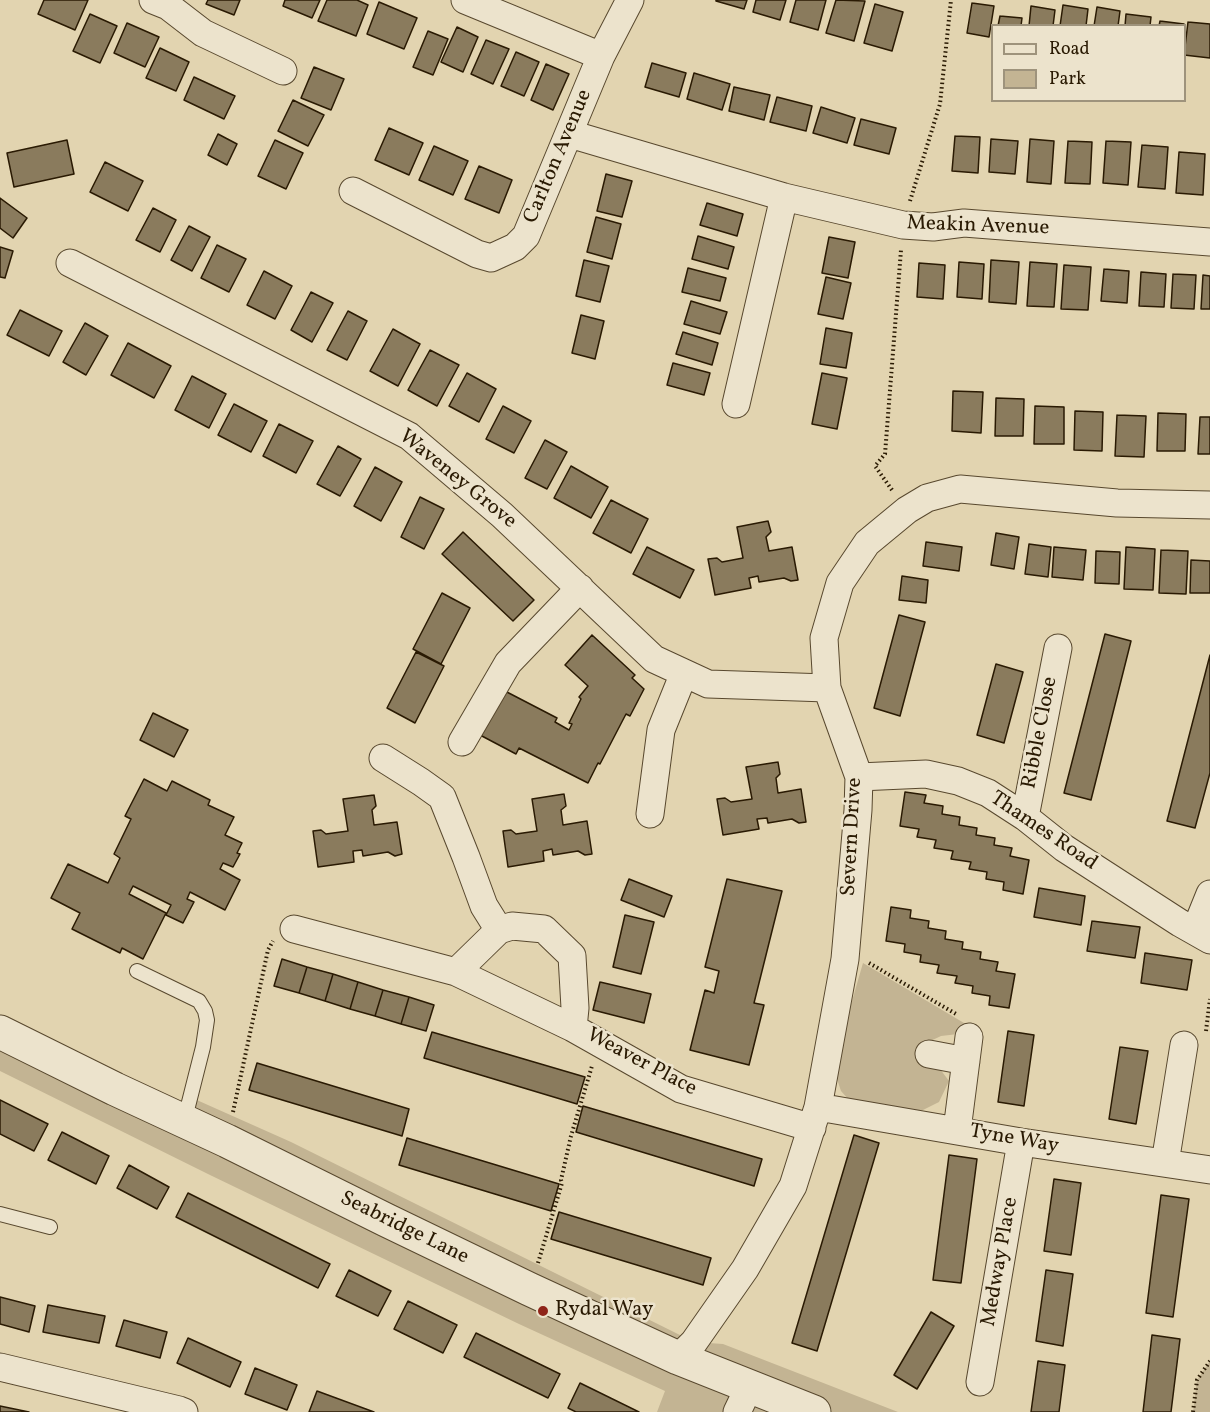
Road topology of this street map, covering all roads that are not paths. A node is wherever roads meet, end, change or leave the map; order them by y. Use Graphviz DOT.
graph roads {
  1 [pos="465,0"];
  2 [pos="630,0"];
  3 [pos="163,2"];
  4 [pos="601,56"];
  5 [pos="283,71"];
  6 [pos="570,134"];
  7 [pos="353,191"];
  8 [pos="784,197"];
  9 [pos="1210,242"];
  10 [pos="70,263"];
  11 [pos="736,404"];
  12 [pos="1210,505"];
  13 [pos="580,588"];
  14 [pos="1058,648"];
  15 [pos="684,673"];
  16 [pos="827,687"];
  17 [pos="462,742"];
  18 [pos="383,758"];
  19 [pos="859,777"];
  20 [pos="650,814"];
  21 [pos="1025,817"];
  22 [pos="1210,894"];
  23 [pos="294,929"];
  24 [pos="499,930"];
  25 [pos="1203,936"];
  26 [pos="137,970"];
  27 [pos="456,972"];
  28 [pos="573,1028"];
  29 [pos="0,1032"];
  30 [pos="1184,1046"];
  31 [pos="929,1054"];
  32 [pos="815,1118"];
  33 [pos="184,1122"];
  34 [pos="957,1130"];
  35 [pos="1021,1142"];
  36 [pos="1165,1164"];
  37 [pos="1210,1170"];
  38 [pos="0,1214"];
  39 [pos="51,1227"];
  40 [pos="678,1358"];
  41 [pos="0,1367"];
  42 [pos="980,1382"];
  43 [pos="743,1400"];
  44 [pos="184,1412"];
  45 [pos="814,1412"];
  1 -- 4 [label="street"];
  2 -- 4 [label="street, Carlton Avenue"];
  3 -- 5 [label="street"];
  4 -- 6 [label="street, Carlton Avenue"];
  6 -- 7 [label="street, Carlton Avenue"];
  6 -- 8 [label="street, Meakin Avenue"];
  8 -- 9 [label="street, Meakin Avenue"];
  8 -- 11 [label="street"];
  10 -- 13 [label="street, Waveney Grove"];
  12 -- 16 [label="street, Severn Drive"];
  13 -- 15 [label="street, Waveney Grove"];
  13 -- 17 [label="street"];
  14 -- 21 [label="street, Ribble Close"];
  15 -- 16 [label="street, Waveney Grove"];
  15 -- 20 [label="street"];
  16 -- 19 [label="street, Severn Drive"];
  18 -- 24 [label="street"];
  19 -- 21 [label="street, Thames Road"];
  19 -- 32 [label="street, Severn Drive"];
  21 -- 25 [label="street, Thames Road"];
  22 -- 25 [label="street"];
  23 -- 27 [label="street, Weaver Place"];
  24 -- 27 [label="street"];
  24 -- 28 [label="street, Weaver Place"];
  26 -- 33 [label="lane"];
  27 -- 28 [label="street, Weaver Place"];
  28 -- 32 [label="street, Weaver Place"];
  29 -- 33 [label="street, Seabridge Lane"];
  30 -- 36 [label="street"];
  31 -- 34 [label="street"];
  32 -- 34 [label="street, Tyne Way"];
  32 -- 40 [label="street, Severn Drive"];
  33 -- 40 [label="street, Seabridge Lane"];
  34 -- 35 [label="street, Tyne Way"];
  35 -- 36 [label="street, Tyne Way"];
  35 -- 42 [label="street, Medway Place"];
  36 -- 37 [label="street, Tyne Way"];
  38 -- 39 [label="lane"];
  40 -- 43 [label="street, Seabridge Lane"];
  41 -- 44 [label="street"];
  43 -- 45 [label="street, Seabridge Lane"];
}
